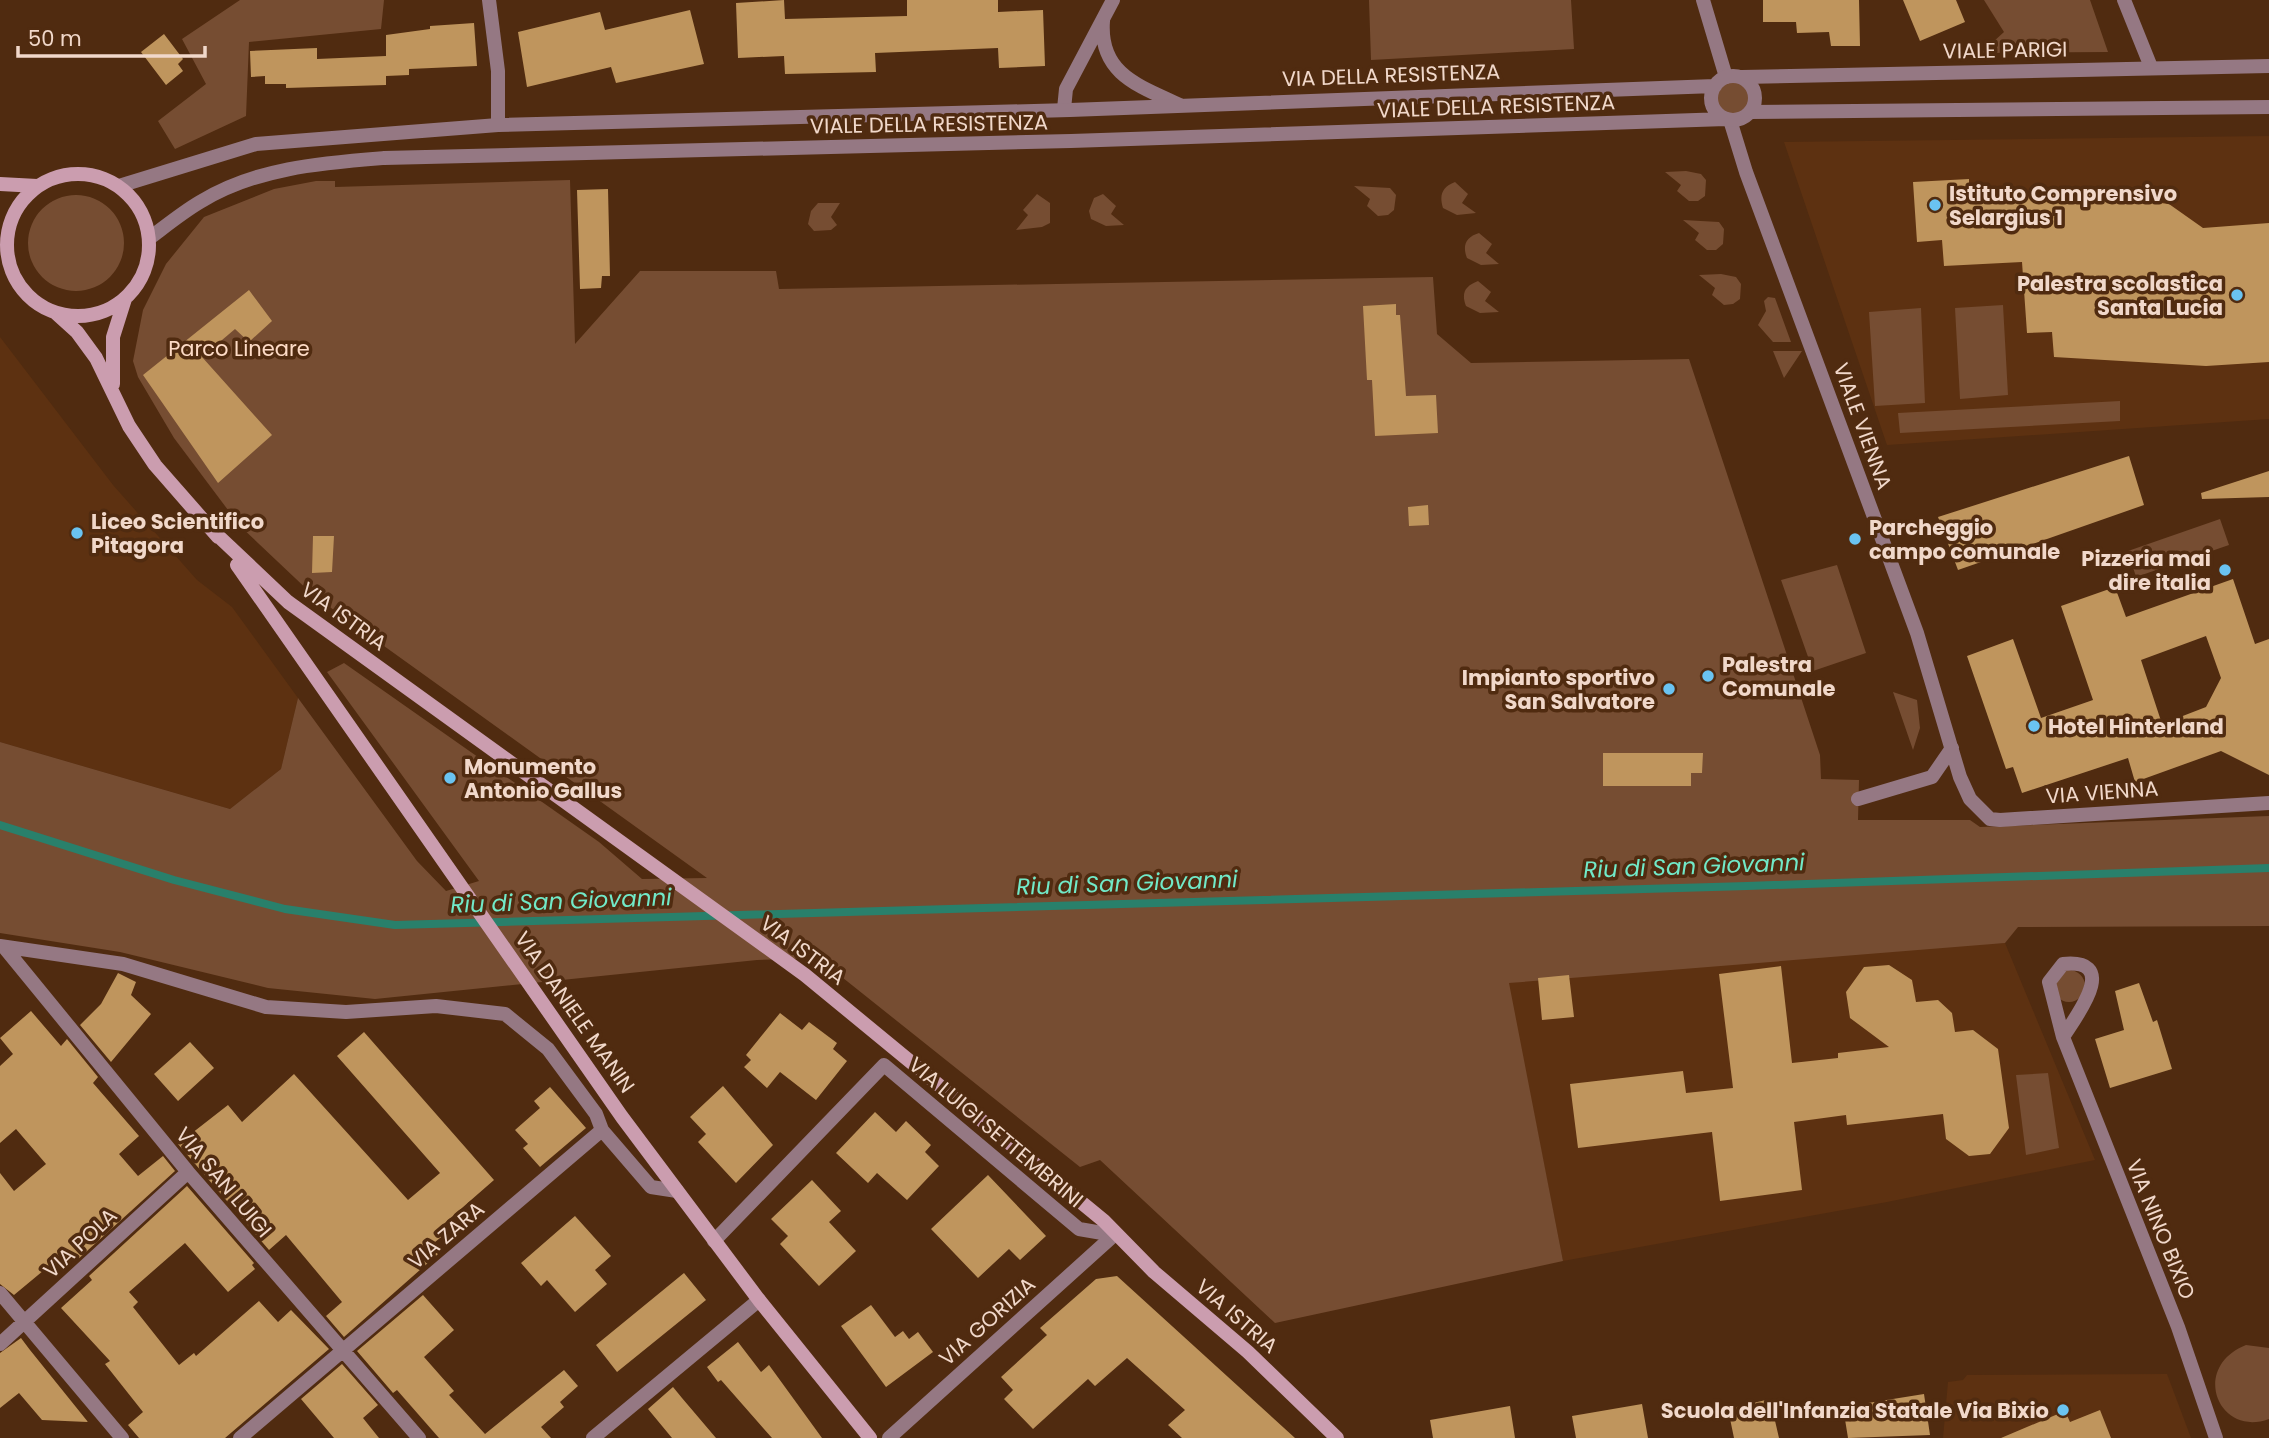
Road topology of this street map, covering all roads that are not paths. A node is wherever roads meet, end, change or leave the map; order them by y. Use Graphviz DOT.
graph roads {
  1 [pos="489,0"];
  2 [pos="1113,0"];
  3 [pos="1703,0"];
  4 [pos="2124,0"];
  5 [pos="1103,21"];
  6 [pos="2269,66"];
  7 [pos="2151,67"];
  8 [pos="1742,77"];
  9 [pos="1720,82"];
  10 [pos="1180,105"];
  11 [pos="2269,107"];
  12 [pos="1067,109"];
  13 [pos="1750,112"];
  14 [pos="1728,119"];
  15 [pos="498,125"];
  16 [pos="0,184"];
  17 [pos="37,186"];
  18 [pos="119,186"];
  19 [pos="151,237"];
  20 [pos="3,238"];
  21 [pos="125,299"];
  22 [pos="55,313"];
  23 [pos="114,396"];
  24 [pos="214,532"];
  25 [pos="1952,748"];
  26 [pos="1960,777"];
  27 [pos="1858,799"];
  28 [pos="2269,803"];
  29 [pos="2,946"];
  30 [pos="2063,1037"];
  31 [pos="602,1130"];
  32 [pos="188,1172"];
  33 [pos="677,1191"];
  34 [pos="1114,1235"];
  35 [pos="714,1241"];
  36 [pos="0,1293"];
  37 [pos="759,1300"];
  38 [pos="24,1323"];
  39 [pos="0,1344"];
  40 [pos="341,1351"];
  41 [pos="122,1438"];
  42 [pos="240,1438"];
  43 [pos="419,1438"];
  44 [pos="593,1438"];
  45 [pos="870,1438"];
  46 [pos="889,1438"];
  47 [pos="1337,1438"];
  48 [pos="2216,1438"];
  1 -- 15 [label="street"];
  2 -- 5 [label="street"];
  3 -- 9 [label="street"];
  4 -- 7 [label="street"];
  5 -- 10 [label="street"];
  5 -- 12 [label="street"];
  6 -- 7 [label="street, VIALE PARIGI"];
  7 -- 8 [label="street, VIALE PARIGI"];
  8 -- 9 [label="street, VIALE PARIGI"];
  8 -- 13 [label="street"];
  9 -- 10 [label="street, VIA DELLA RESISTENZA"];
  9 -- 14 [label="street"];
  10 -- 12 [label="street, VIA DELLA RESISTENZA"];
  11 -- 13 [label="street"];
  12 -- 15 [label="street, VIALE DELLA RESISTENZA"];
  13 -- 14 [label="street"];
  14 -- 19 [label="street, VIALE DELLA RESISTENZA"];
  14 -- 25 [label="street, VIALE VIENNA"];
  15 -- 18 [label="street, VIALE DELLA RESISTENZA"];
  16 -- 17 [label="main road"];
  17 -- 18 [label="main road"];
  17 -- 20 [label="main road"];
  18 -- 19 [label="main road"];
  19 -- 21 [label="main road"];
  20 -- 22 [label="main road"];
  21 -- 22 [label="main road"];
  21 -- 23 [label="main road, VIA DANIELE MANIN"];
  22 -- 23 [label="main road, VIA DANIELE MANIN"];
  23 -- 24 [label="main road, VIA DANIELE MANIN"];
  24 -- 33 [label="main road, VIA DANIELE MANIN"];
  24 -- 34 [label="main road, VIA ISTRIA"];
  25 -- 26 [label="street, VIALE VIENNA"];
  25 -- 27 [label="street"];
  26 -- 28 [label="street, VIA VIENNA"];
  29 -- 31 [label="street"];
  29 -- 32 [label="street, VIA SAN LUIGI"];
  30 -- 30 [label="street, VIA NINO BIXIO"];
  30 -- 48 [label="street, VIA NINO BIXIO"];
  31 -- 33 [label="street"];
  31 -- 40 [label="street, VIA ZARA"];
  32 -- 38 [label="street, VIA POLA"];
  32 -- 40 [label="street, VIA SAN LUIGI"];
  33 -- 35 [label="main road, VIA DANIELE MANIN"];
  34 -- 35 [label="street, VIA LUIGI SETTEMBRINI"];
  34 -- 46 [label="street, VIA GORIZIA"];
  34 -- 47 [label="main road, VIA ISTRIA"];
  35 -- 37 [label="main road, VIA DANIELE MANIN"];
  36 -- 38 [label="street"];
  37 -- 44 [label="street"];
  37 -- 45 [label="main road, VIA DANIELE MANIN"];
  38 -- 39 [label="street, VIA POLA"];
  38 -- 41 [label="street"];
  40 -- 42 [label="street, VIA ZARA"];
  40 -- 43 [label="street, VIA SAN LUIGI"];
}
